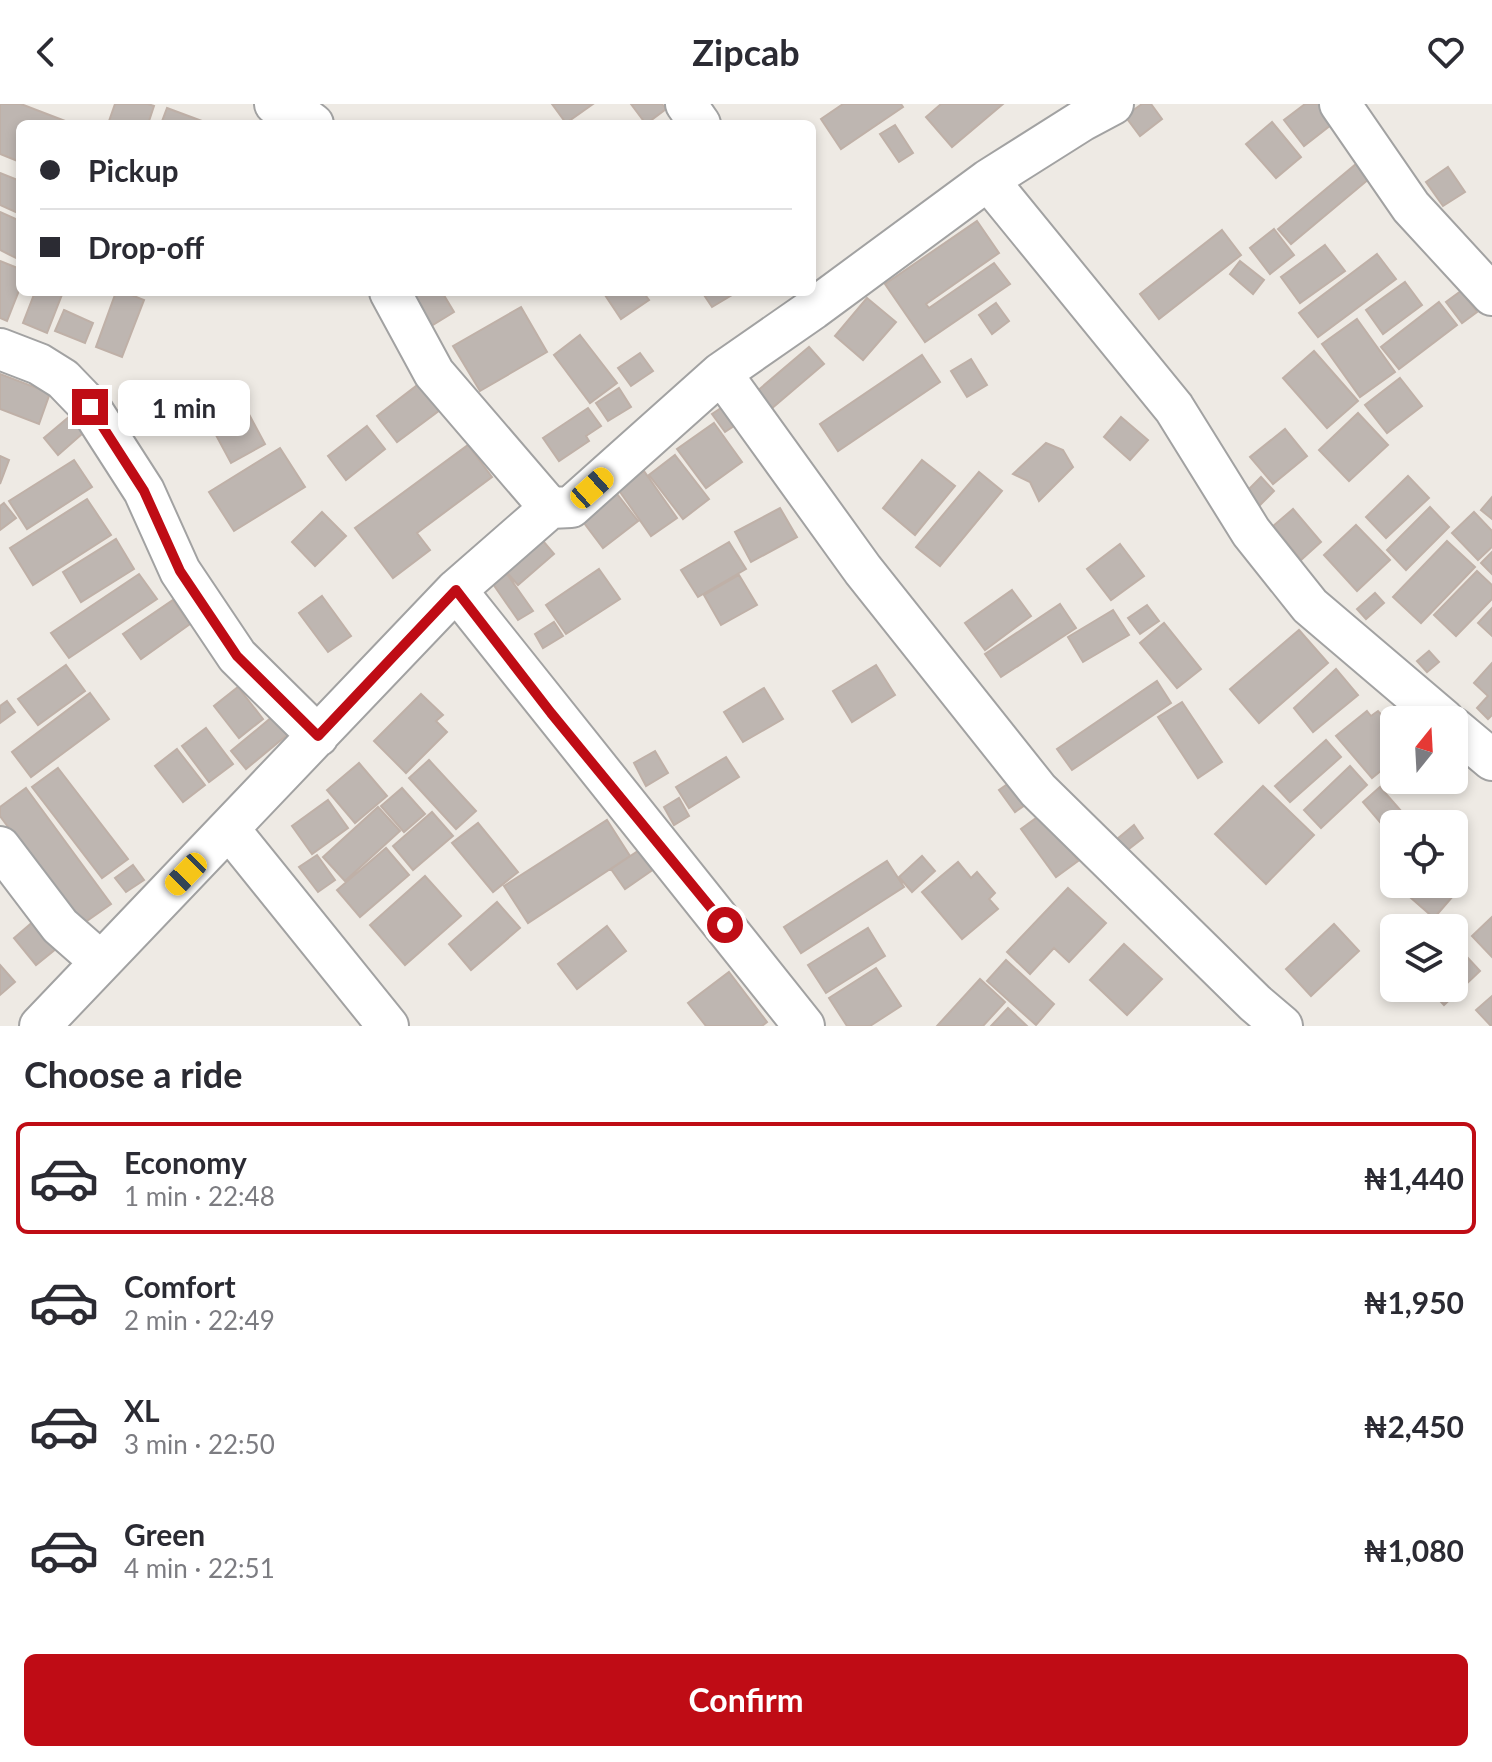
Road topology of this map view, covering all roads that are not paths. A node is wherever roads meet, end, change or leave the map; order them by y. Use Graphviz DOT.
graph roads {
  1 [pos="275,104"];
  2 [pos="1113,104"];
  3 [pos="1340,104"];
  4 [pos="308,120"];
  5 [pos="988,180"];
  6 [pos="816,295"];
  7 [pos="1492,295"];
  8 [pos="392,296"];
  9 [pos="808,300"];
  10 [pos="0,349"];
  11 [pos="721,373"];
  12 [pos="550,508"];
  13 [pos="456,590"];
  14 [pos="1428,706"];
  15 [pos="318,736"];
  16 [pos="1468,740"];
  17 [pos="1492,760"];
  18 [pos="229,829"];
  19 [pos="0,847"];
  20 [pos="101,962"];
  21 [pos="40,1026"];
  22 [pos="388,1026"];
  23 [pos="804,1026"];
  24 [pos="1282,1026"];
  1 -- 4 [label="street"];
  2 -- 5 [label="street"];
  3 -- 7 [label="street"];
  5 -- 6 [label="street"];
  5 -- 14 [label="street"];
  8 -- 12 [label="street"];
  9 -- 11 [label="street"];
  10 -- 15 [label="street"];
  11 -- 12 [label="street"];
  11 -- 24 [label="street"];
  12 -- 13 [label="street"];
  13 -- 15 [label="street"];
  13 -- 23 [label="street"];
  15 -- 18 [label="street"];
  16 -- 17 [label="street"];
  18 -- 20 [label="street"];
  18 -- 22 [label="street"];
  19 -- 20 [label="street"];
  20 -- 21 [label="street"];
}
